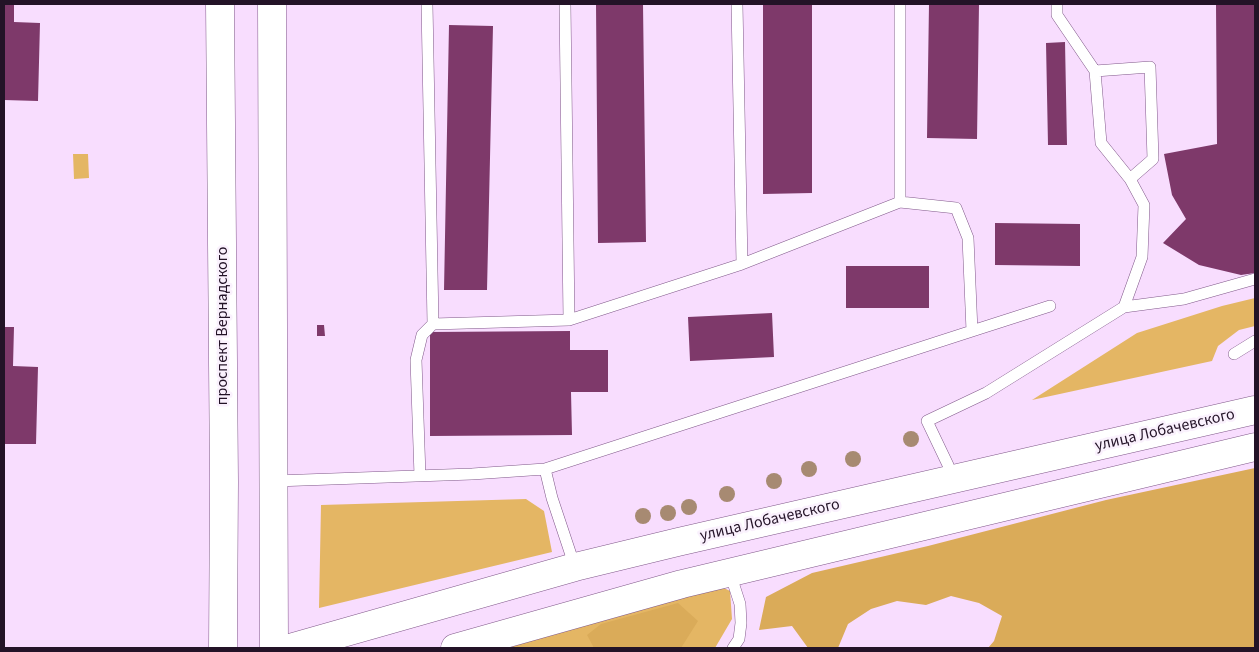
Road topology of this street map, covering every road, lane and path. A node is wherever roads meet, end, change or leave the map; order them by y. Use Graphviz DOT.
graph roads {
  1 [pos="220,4"];
  2 [pos="272,4"];
  3 [pos="427,4"];
  4 [pos="566,4"];
  5 [pos="737,4"];
  6 [pos="900,4"];
  7 [pos="1057,4"];
  8 [pos="1094,72"];
  9 [pos="1130,179"];
  10 [pos="900,202"];
  11 [pos="742,264"];
  12 [pos="1255,279"];
  13 [pos="1050,306"];
  14 [pos="1124,307"];
  15 [pos="570,320"];
  16 [pos="433,324"];
  17 [pos="972,331"];
  18 [pos="1255,341"];
  19 [pos="1234,354"];
  20 [pos="1255,410"];
  21 [pos="1255,447"];
  22 [pos="545,469"];
  23 [pos="420,476"];
  24 [pos="952,479"];
  25 [pos="275,481"];
  26 [pos="575,567"];
  27 [pos="730,573"];
  28 [pos="223,648"];
  29 [pos="274,648"];
  30 [pos="290,648"];
  31 [pos="455,648"];
  32 [pos="733,648"];
  1 -- 28 [label="main road, проспект Вернадского"];
  2 -- 25 [label="main road"];
  3 -- 16 [label="lane"];
  4 -- 15 [label="lane"];
  5 -- 11 [label="lane"];
  6 -- 10 [label="lane"];
  7 -- 8 [label="lane"];
  8 -- 9 [label="lane"];
  8 -- 9 [label="lane"];
  9 -- 14 [label="lane"];
  10 -- 11 [label="lane"];
  10 -- 17 [label="lane"];
  11 -- 15 [label="lane"];
  12 -- 14 [label="lane"];
  13 -- 17 [label="lane"];
  14 -- 24 [label="lane"];
  15 -- 16 [label="lane"];
  16 -- 23 [label="lane"];
  17 -- 22 [label="lane"];
  18 -- 19 [label="lane"];
  20 -- 24 [label="main road, улица Лобачевского"];
  21 -- 27 [label="main road"];
  22 -- 23 [label="lane"];
  22 -- 26 [label="lane"];
  23 -- 25 [label="lane"];
  24 -- 26 [label="main road, улица Лобачевского"];
  25 -- 29 [label="main road"];
  26 -- 30 [label="main road, улица Лобачевского"];
  27 -- 31 [label="main road"];
  27 -- 32 [label="lane"];
}
